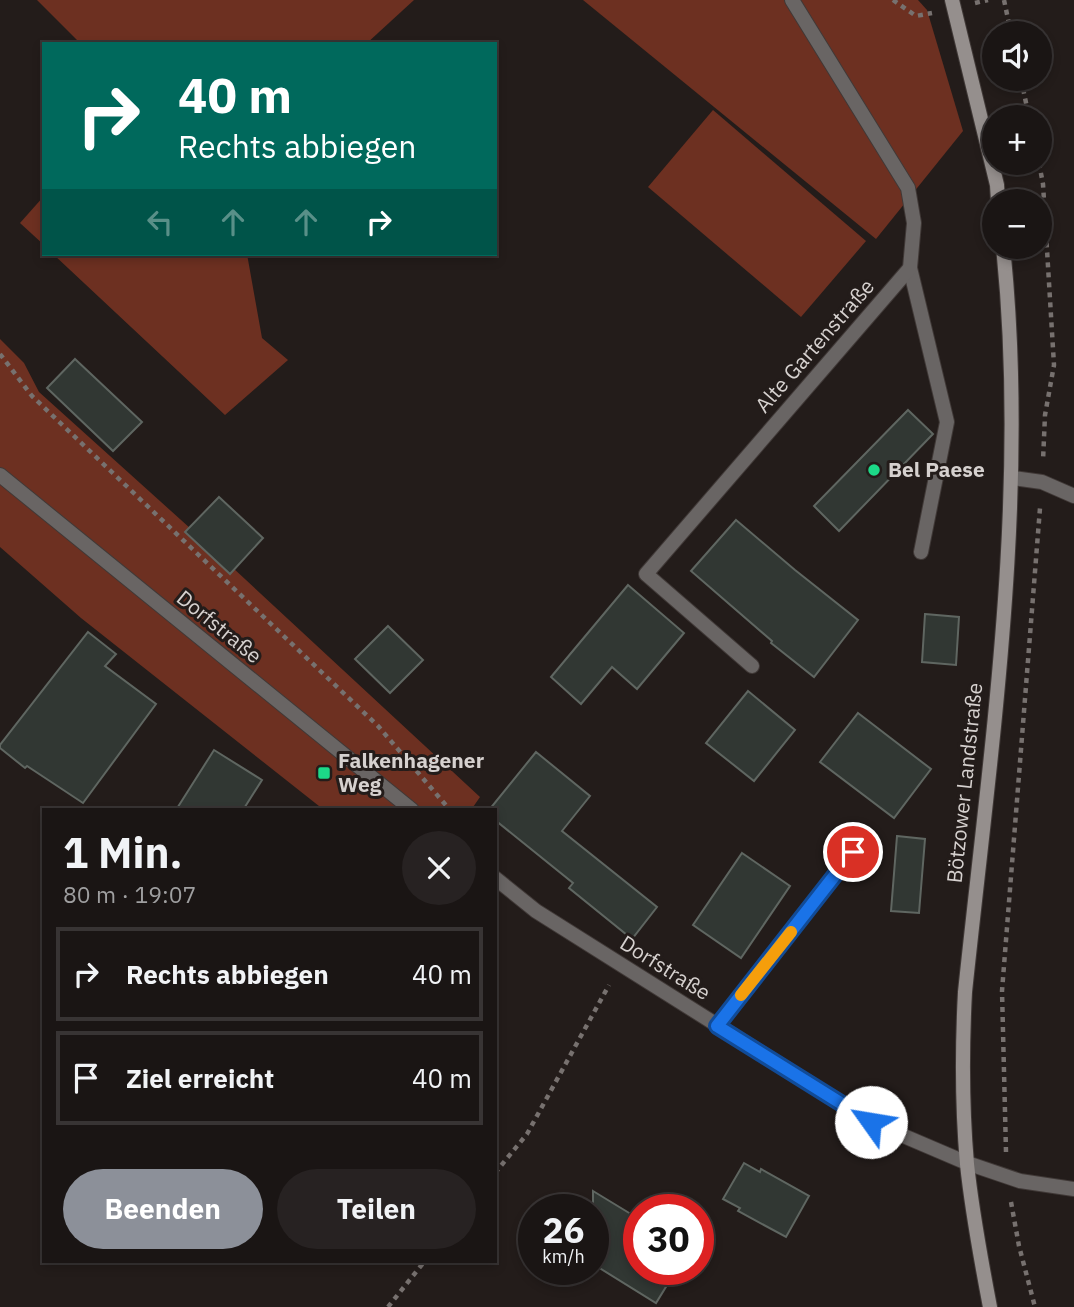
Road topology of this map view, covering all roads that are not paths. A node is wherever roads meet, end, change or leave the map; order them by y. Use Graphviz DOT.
graph roads {
  1 [pos="792,0"];
  2 [pos="952,0"];
  3 [pos="997,189"];
  4 [pos="1004,259"];
  5 [pos="910,268"];
  6 [pos="0,475"];
  7 [pos="1013,478"];
  8 [pos="1074,496"];
  9 [pos="921,552"];
  10 [pos="752,666"];
  11 [pos="410,808"];
  12 [pos="853,852"];
  13 [pos="497,880"];
  14 [pos="717,1026"];
  15 [pos="967,1163"];
  16 [pos="1074,1189"];
  17 [pos="990,1307"];
  1 -- 5 [label="street"];
  2 -- 3 [label="main road"];
  4 -- 7 [label="main road, Bötzower Landstraße"];
  5 -- 9 [label="street"];
  5 -- 10 [label="street, Alte Gartenstraße"];
  6 -- 11 [label="street, Dorfstraße"];
  7 -- 8 [label="street"];
  7 -- 15 [label="main road, Bötzower Landstraße"];
  12 -- 14 [label="street"];
  13 -- 14 [label="street, Dorfstraße"];
  14 -- 15 [label="street, Dorfstraße"];
  15 -- 16 [label="street, Dorfstraße"];
  15 -- 17 [label="main road, Bötzower Landstraße"];
}
